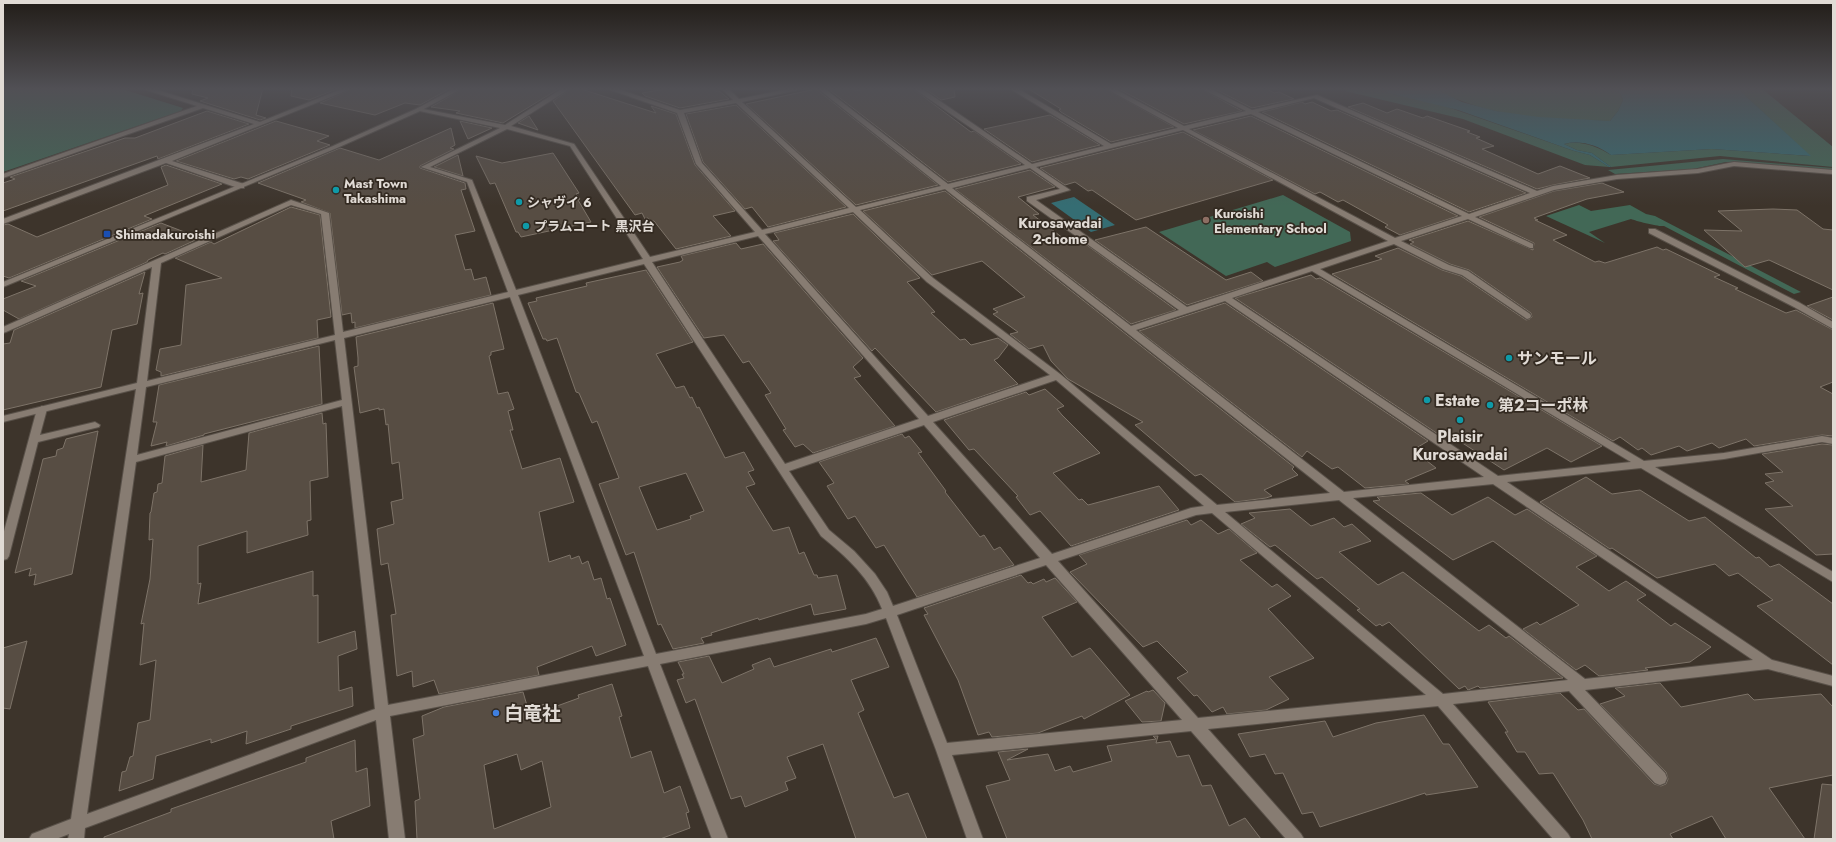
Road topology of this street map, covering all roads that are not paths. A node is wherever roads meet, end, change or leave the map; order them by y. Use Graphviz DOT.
graph roads {
  1 [pos="143,127"];
  2 [pos="253,127"];
  3 [pos="379,127"];
  4 [pos="506,127"];
  5 [pos="507,127"];
  6 [pos="686,127"];
  7 [pos="766,127"];
  8 [pos="870,127"];
  9 [pos="973,127"];
  10 [pos="1078,127"];
  11 [pos="1285,127"];
  12 [pos="1386,127"];
  13 [pos="1183,128"];
  14 [pos="1109,146"];
  15 [pos="166,161"];
  16 [pos="1030,166"];
  17 [pos="1833,172"];
  18 [pos="3,176"];
  19 [pos="241,186"];
  20 [pos="946,187"];
  21 [pos="1536,193"];
  22 [pos="854,209"];
  23 [pos="1469,216"];
  24 [pos="3,222"];
  25 [pos="1652,231"];
  26 [pos="759,232"];
  27 [pos="1393,240"];
  28 [pos="1530,246"];
  29 [pos="647,260"];
  30 [pos="157,262"];
  31 [pos="1313,268"];
  32 [pos="3,285"];
  33 [pos="513,293"];
  34 [pos="1225,297"];
  35 [pos="1185,310"];
  36 [pos="1527,316"];
  37 [pos="1833,326"];
  38 [pos="3,330"];
  39 [pos="1128,330"];
  40 [pos="339,336"];
  41 [pos="1057,376"];
  42 [pos="142,385"];
  43 [pos="346,402"];
  44 [pos="42,409"];
  45 [pos="3,419"];
  46 [pos="925,420"];
  47 [pos="95,425"];
  48 [pos="34,440"];
  49 [pos="1833,441"];
  50 [pos="130,460"];
  51 [pos="1643,464"];
  52 [pos="783,469"];
  53 [pos="1495,480"];
  54 [pos="1340,495"];
  55 [pos="1215,508"];
  56 [pos="3,556"];
  57 [pos="1048,560"];
  58 [pos="1833,578"];
  59 [pos="890,613"];
  60 [pos="652,660"];
  61 [pos="1768,664"];
  62 [pos="1833,681"];
  63 [pos="1577,685"];
  64 [pos="1441,700"];
  65 [pos="382,712"];
  66 [pos="1196,724"];
  67 [pos="943,750"];
  68 [pos="1660,778"];
  69 [pos="78,824"];
  70 [pos="37,839"];
  71 [pos="76,839"];
  72 [pos="397,839"];
  73 [pos="720,839"];
  74 [pos="975,839"];
  75 [pos="1296,839"];
  76 [pos="1563,839"];
  1 -- 18 [label="street"];
  2 -- 15 [label="street"];
  3 -- 19 [label="street"];
  4 -- 33 [label="street"];
  5 -- 29 [label="street"];
  6 -- 26 [label="street"];
  7 -- 22 [label="street"];
  8 -- 20 [label="street"];
  9 -- 16 [label="street"];
  10 -- 14 [label="street"];
  11 -- 23 [label="street"];
  12 -- 21 [label="street"];
  13 -- 14 [label="street"];
  13 -- 27 [label="street"];
  14 -- 16 [label="street"];
  15 -- 19 [label="street"];
  15 -- 24 [label="street"];
  16 -- 20 [label="street"];
  16 -- 35 [label="street"];
  17 -- 21 [label="street"];
  19 -- 32 [label="street"];
  20 -- 22 [label="street"];
  20 -- 39 [label="street"];
  21 -- 23 [label="street"];
  22 -- 26 [label="street"];
  22 -- 41 [label="street"];
  23 -- 27 [label="street"];
  23 -- 28 [label="street"];
  25 -- 37 [label="street"];
  26 -- 29 [label="street"];
  26 -- 46 [label="street"];
  27 -- 31 [label="street"];
  27 -- 36 [label="street"];
  29 -- 33 [label="street"];
  29 -- 52 [label="street"];
  30 -- 38 [label="street"];
  30 -- 40 [label="street"];
  30 -- 42 [label="street"];
  31 -- 34 [label="street"];
  31 -- 51 [label="street"];
  33 -- 40 [label="street"];
  33 -- 60 [label="street"];
  34 -- 35 [label="street"];
  34 -- 53 [label="street"];
  35 -- 39 [label="street"];
  39 -- 54 [label="street"];
  40 -- 42 [label="street"];
  40 -- 43 [label="street"];
  41 -- 46 [label="street"];
  41 -- 55 [label="street"];
  42 -- 44 [label="street"];
  42 -- 50 [label="street"];
  43 -- 50 [label="street"];
  43 -- 65 [label="street"];
  44 -- 45 [label="street"];
  44 -- 48 [label="street"];
  46 -- 52 [label="street"];
  46 -- 57 [label="street"];
  47 -- 48 [label="street"];
  48 -- 56 [label="street"];
  49 -- 51 [label="street"];
  50 -- 69 [label="street"];
  51 -- 53 [label="street"];
  51 -- 58 [label="street"];
  52 -- 59 [label="street"];
  53 -- 54 [label="street"];
  53 -- 61 [label="street"];
  54 -- 55 [label="street"];
  54 -- 63 [label="street"];
  55 -- 57 [label="street"];
  55 -- 64 [label="street"];
  57 -- 59 [label="street"];
  57 -- 66 [label="street"];
  59 -- 60 [label="street"];
  59 -- 67 [label="street"];
  60 -- 65 [label="street"];
  60 -- 73 [label="street"];
  61 -- 62 [label="street"];
  61 -- 63 [label="street"];
  63 -- 64 [label="street"];
  63 -- 68 [label="street"];
  64 -- 66 [label="street"];
  64 -- 76 [label="street"];
  65 -- 69 [label="street"];
  65 -- 72 [label="street"];
  66 -- 67 [label="street"];
  66 -- 75 [label="street"];
  67 -- 74 [label="street"];
  69 -- 70 [label="street"];
  69 -- 71 [label="street"];
}
